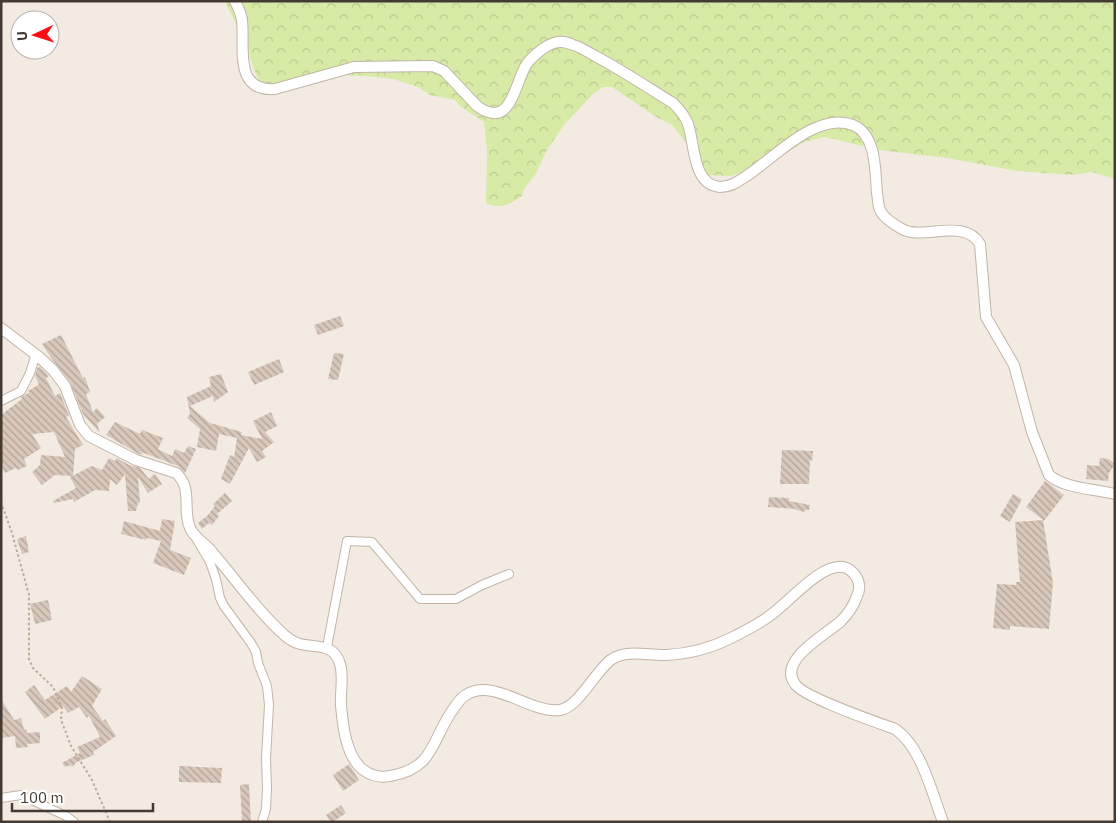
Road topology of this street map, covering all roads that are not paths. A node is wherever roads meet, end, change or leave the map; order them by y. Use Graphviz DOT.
graph roads {
  1 [pos="235,1"];
  2 [pos="1,328"];
  3 [pos="36,354"];
  4 [pos="1,401"];
  5 [pos="1115,494"];
  6 [pos="196,537"];
  7 [pos="509,574"];
  8 [pos="327,647"];
  9 [pos="1,798"];
  10 [pos="74,822"];
  11 [pos="262,822"];
  12 [pos="943,822"];
  1 -- 5 [label="street"];
  2 -- 3 [label="street"];
  3 -- 4 [label="street"];
  3 -- 6 [label="street"];
  6 -- 8 [label="street"];
  6 -- 11 [label="street"];
  7 -- 8 [label="street"];
  8 -- 12 [label="street"];
  9 -- 10 [label="street"];
}
